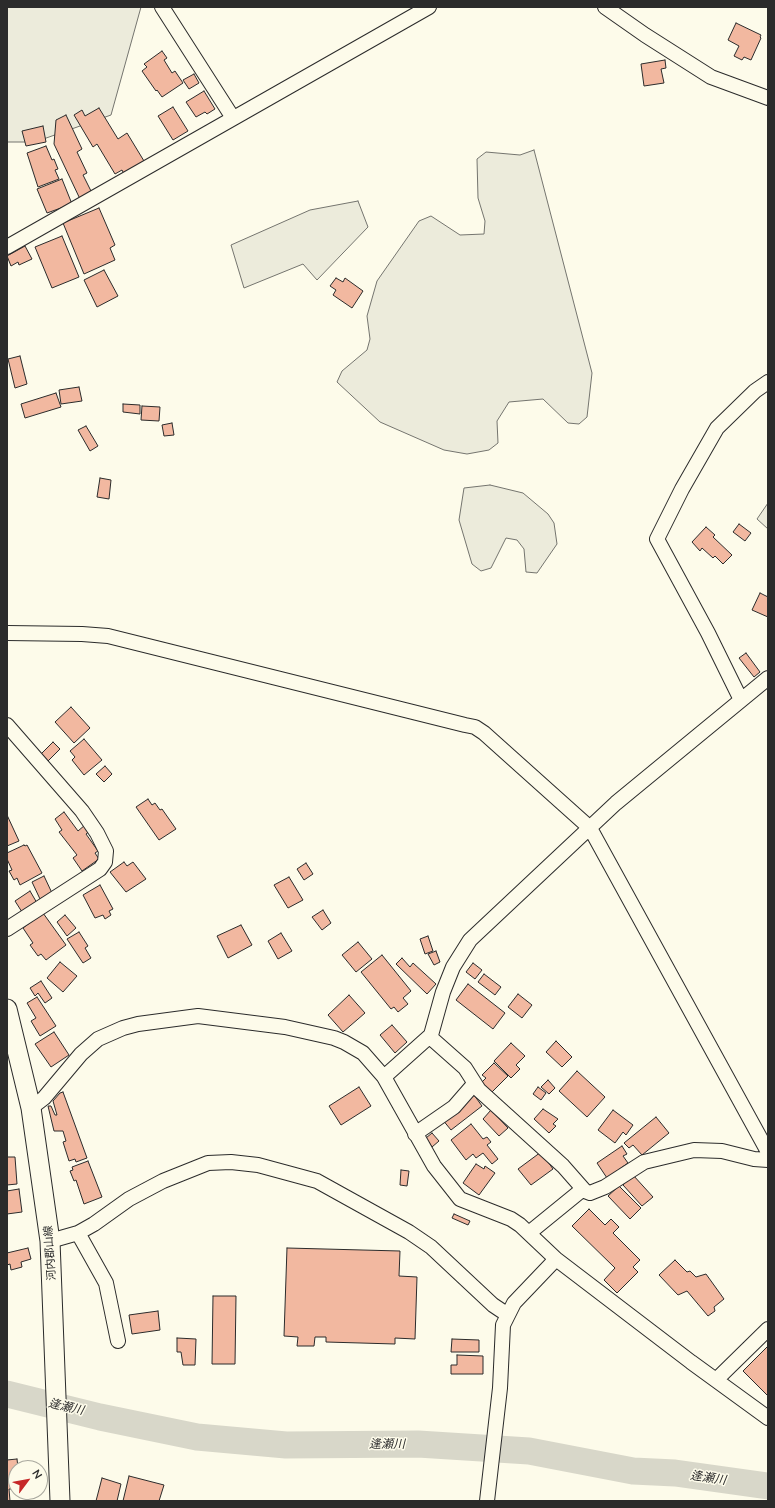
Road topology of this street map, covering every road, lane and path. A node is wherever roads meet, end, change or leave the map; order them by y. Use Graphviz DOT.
graph roads {
  1 [pos="162,7"];
  2 [pos="429,7"];
  3 [pos="605,7"];
  4 [pos="768,98"];
  5 [pos="233,118"];
  6 [pos="7,247"];
  7 [pos="768,382"];
  8 [pos="7,633"];
  9 [pos="768,678"];
  10 [pos="741,700"];
  11 [pos="7,725"];
  12 [pos="590,828"];
  13 [pos="7,930"];
  14 [pos="7,1009"];
  15 [pos="430,1037"];
  16 [pos="384,1077"];
  17 [pos="474,1084"];
  18 [pos="31,1108"];
  19 [pos="415,1134"];
  20 [pos="768,1152"];
  21 [pos="768,1160"];
  22 [pos="583,1189"];
  23 [pos="78,1233"];
  24 [pos="529,1233"];
  25 [pos="50,1241"];
  26 [pos="556,1259"];
  27 [pos="508,1315"];
  28 [pos="768,1329"];
  29 [pos="118,1341"];
  30 [pos="716,1380"];
  31 [pos="768,1418"];
  32 [pos="60,1501"];
  33 [pos="488,1501"];
  1 -- 5 [label="street"];
  2 -- 5 [label="street"];
  3 -- 4 [label="street"];
  5 -- 6 [label="street"];
  7 -- 10 [label="street"];
  8 -- 12 [label="street"];
  9 -- 10 [label="street"];
  10 -- 12 [label="street"];
  11 -- 13 [label="street"];
  12 -- 15 [label="street"];
  12 -- 20 [label="street"];
  14 -- 18 [label="main road, 河内郡山線"];
  15 -- 16 [label="street"];
  15 -- 17 [label="street"];
  16 -- 18 [label="street"];
  16 -- 19 [label="street"];
  17 -- 19 [label="street"];
  17 -- 22 [label="street"];
  18 -- 25 [label="main road, 河内郡山線"];
  19 -- 24 [label="street"];
  21 -- 22 [label="street"];
  22 -- 24 [label="street"];
  23 -- 25 [label="street"];
  23 -- 27 [label="street"];
  23 -- 29 [label="street"];
  24 -- 26 [label="street"];
  25 -- 32 [label="main road, 河内郡山線"];
  26 -- 27 [label="street"];
  26 -- 30 [label="street"];
  27 -- 33 [label="street"];
  28 -- 30 [label="street"];
  30 -- 31 [label="street"];
}
